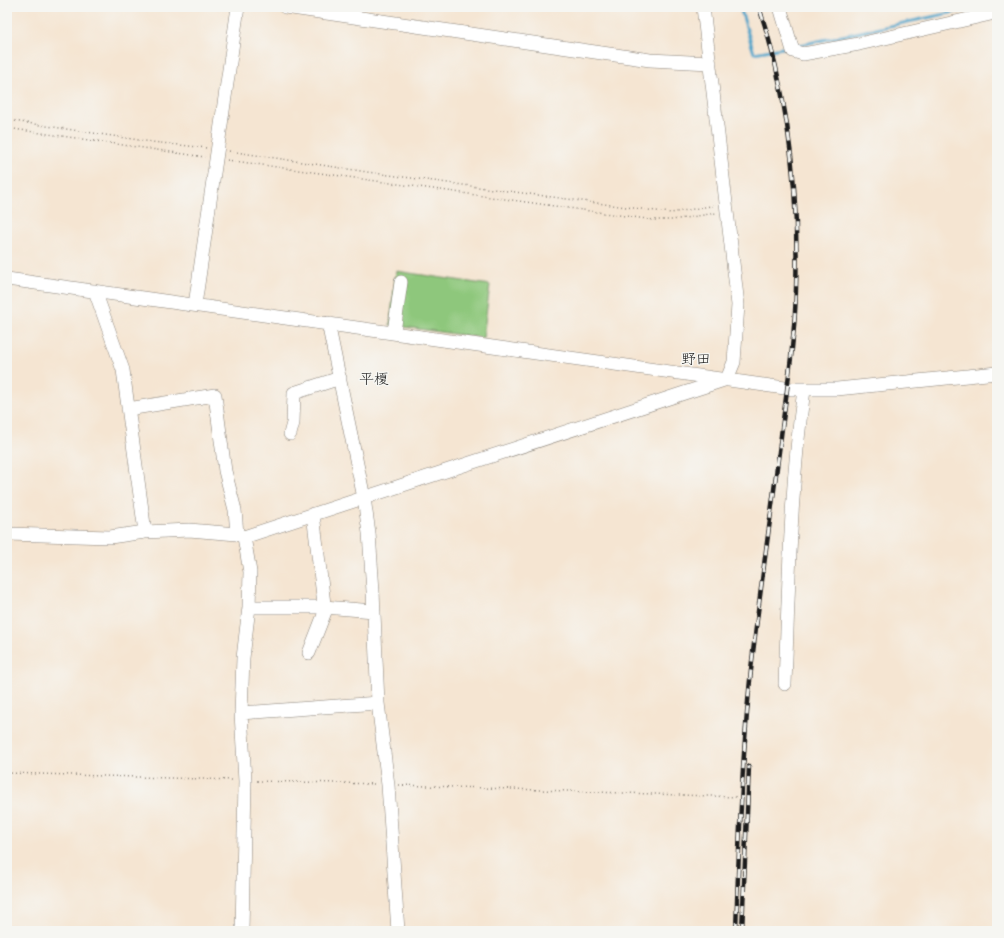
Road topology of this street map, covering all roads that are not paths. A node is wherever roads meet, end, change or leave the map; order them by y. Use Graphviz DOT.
graph roads {
  1 [pos="238,7"];
  2 [pos="285,7"];
  3 [pos="703,7"];
  4 [pos="780,7"];
  5 [pos="996,13"];
  6 [pos="710,63"];
  7 [pos="7,279"];
  8 [pos="401,282"];
  9 [pos="95,291"];
  10 [pos="195,304"];
  11 [pos="328,323"];
  12 [pos="394,332"];
  13 [pos="997,373"];
  14 [pos="340,378"];
  15 [pos="727,379"];
  16 [pos="804,390"];
  17 [pos="128,409"];
  18 [pos="290,434"];
  19 [pos="364,498"];
  20 [pos="313,514"];
  21 [pos="145,532"];
  22 [pos="7,534"];
  23 [pos="241,536"];
  24 [pos="249,607"];
  25 [pos="324,607"];
  26 [pos="374,611"];
  27 [pos="309,653"];
  28 [pos="785,684"];
  29 [pos="378,703"];
  30 [pos="241,713"];
  31 [pos="242,931"];
  32 [pos="398,931"];
  1 -- 10 [label="street"];
  2 -- 6 [label="street"];
  3 -- 6 [label="street"];
  4 -- 5 [label="street"];
  6 -- 15 [label="street"];
  7 -- 9 [label="street"];
  8 -- 12 [label="street"];
  9 -- 10 [label="street"];
  9 -- 17 [label="street"];
  10 -- 11 [label="street"];
  11 -- 12 [label="street"];
  11 -- 14 [label="street"];
  12 -- 15 [label="street"];
  13 -- 16 [label="street"];
  14 -- 18 [label="street"];
  14 -- 19 [label="street"];
  15 -- 16 [label="street"];
  15 -- 19 [label="street"];
  16 -- 28 [label="street"];
  17 -- 21 [label="street"];
  17 -- 23 [label="street"];
  19 -- 20 [label="street"];
  19 -- 26 [label="street"];
  20 -- 23 [label="street"];
  20 -- 25 [label="street"];
  21 -- 22 [label="street"];
  21 -- 23 [label="street"];
  23 -- 24 [label="street"];
  24 -- 25 [label="street"];
  24 -- 30 [label="street"];
  25 -- 26 [label="street"];
  25 -- 27 [label="street"];
  26 -- 29 [label="street"];
  29 -- 30 [label="street"];
  29 -- 32 [label="street"];
  30 -- 31 [label="street"];
}
